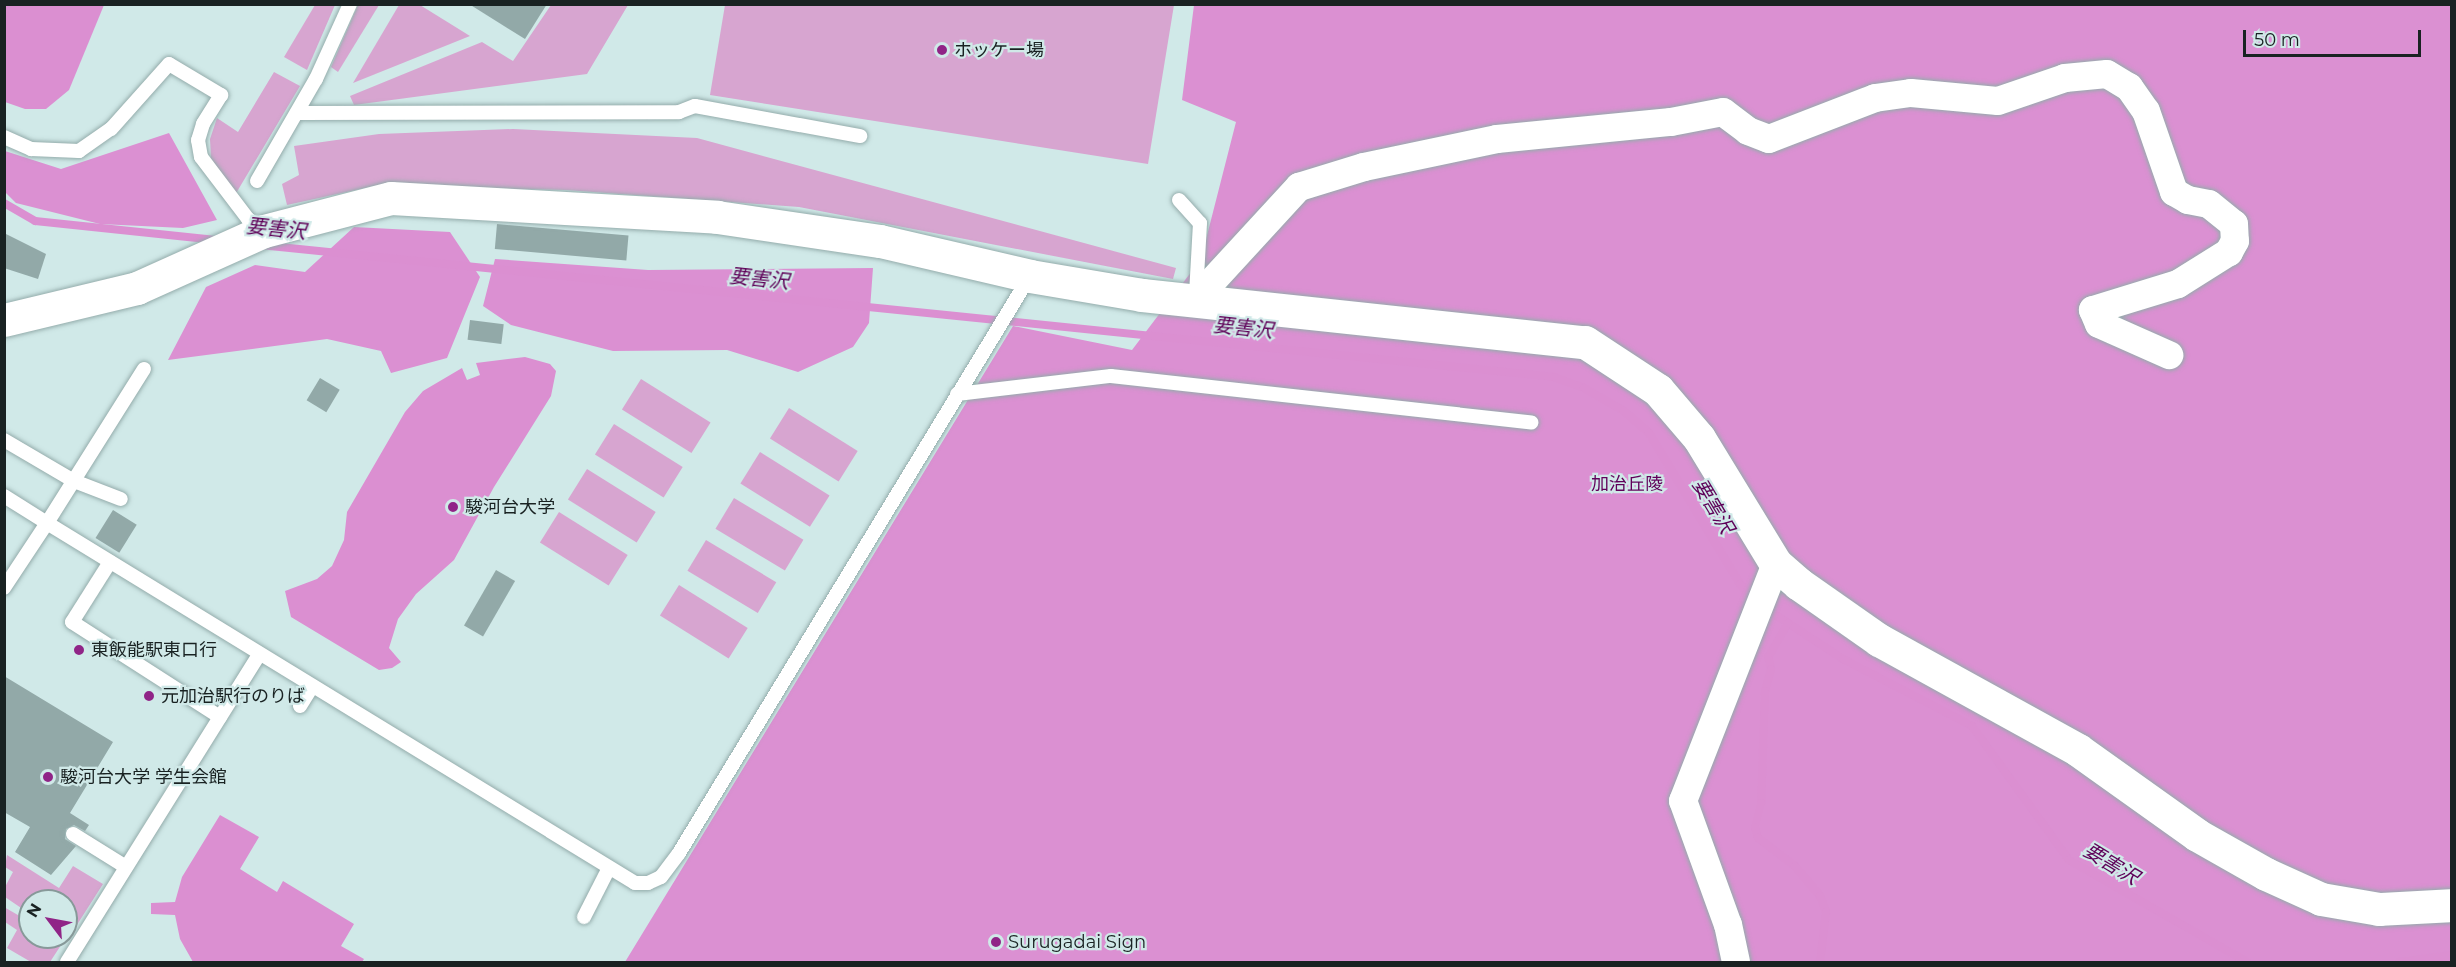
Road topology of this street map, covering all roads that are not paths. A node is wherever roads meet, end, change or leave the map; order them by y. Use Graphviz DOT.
graph roads {
  1 [pos="350,4"];
  2 [pos="297,113"];
  3 [pos="860,136"];
  4 [pos="4,137"];
  5 [pos="257,181"];
  6 [pos="1179,200"];
  7 [pos="263,232"];
  8 [pos="1030,276"];
  9 [pos="1195,300"];
  10 [pos="4,320"];
  11 [pos="2169,355"];
  12 [pos="144,369"];
  13 [pos="957,394"];
  14 [pos="1531,422"];
  15 [pos="4,440"];
  16 [pos="74,481"];
  17 [pos="4,496"];
  18 [pos="121,499"];
  19 [pos="47,523"];
  20 [pos="110,562"];
  21 [pos="1770,577"];
  22 [pos="4,588"];
  23 [pos="259,655"];
  24 [pos="312,687"];
  25 [pos="300,706"];
  26 [pos="220,717"];
  27 [pos="73,834"];
  28 [pos="126,867"];
  29 [pos="609,868"];
  30 [pos="2451,905"];
  31 [pos="584,917"];
  32 [pos="67,963"];
  33 [pos="1736,963"];
  1 -- 2 [label="lane"];
  2 -- 3 [label="lane"];
  2 -- 5 [label="lane"];
  4 -- 7 [label="lane"];
  6 -- 9 [label="lane"];
  7 -- 8 [label="street"];
  7 -- 10 [label="street"];
  8 -- 9 [label="street"];
  8 -- 13 [label="lane"];
  9 -- 11 [label="street"];
  9 -- 21 [label="street"];
  12 -- 16 [label="lane"];
  13 -- 14 [label="lane"];
  13 -- 29 [label="lane"];
  15 -- 16 [label="lane"];
  16 -- 18 [label="lane"];
  16 -- 19 [label="lane"];
  17 -- 19 [label="lane"];
  19 -- 20 [label="lane"];
  19 -- 22 [label="lane"];
  20 -- 23 [label="lane"];
  20 -- 26 [label="lane"];
  21 -- 30 [label="street"];
  21 -- 33 [label="street"];
  23 -- 24 [label="lane"];
  23 -- 26 [label="lane"];
  24 -- 25 [label="lane"];
  24 -- 29 [label="lane"];
  26 -- 28 [label="lane"];
  27 -- 28 [label="lane"];
  28 -- 32 [label="lane"];
  29 -- 31 [label="lane"];
}
